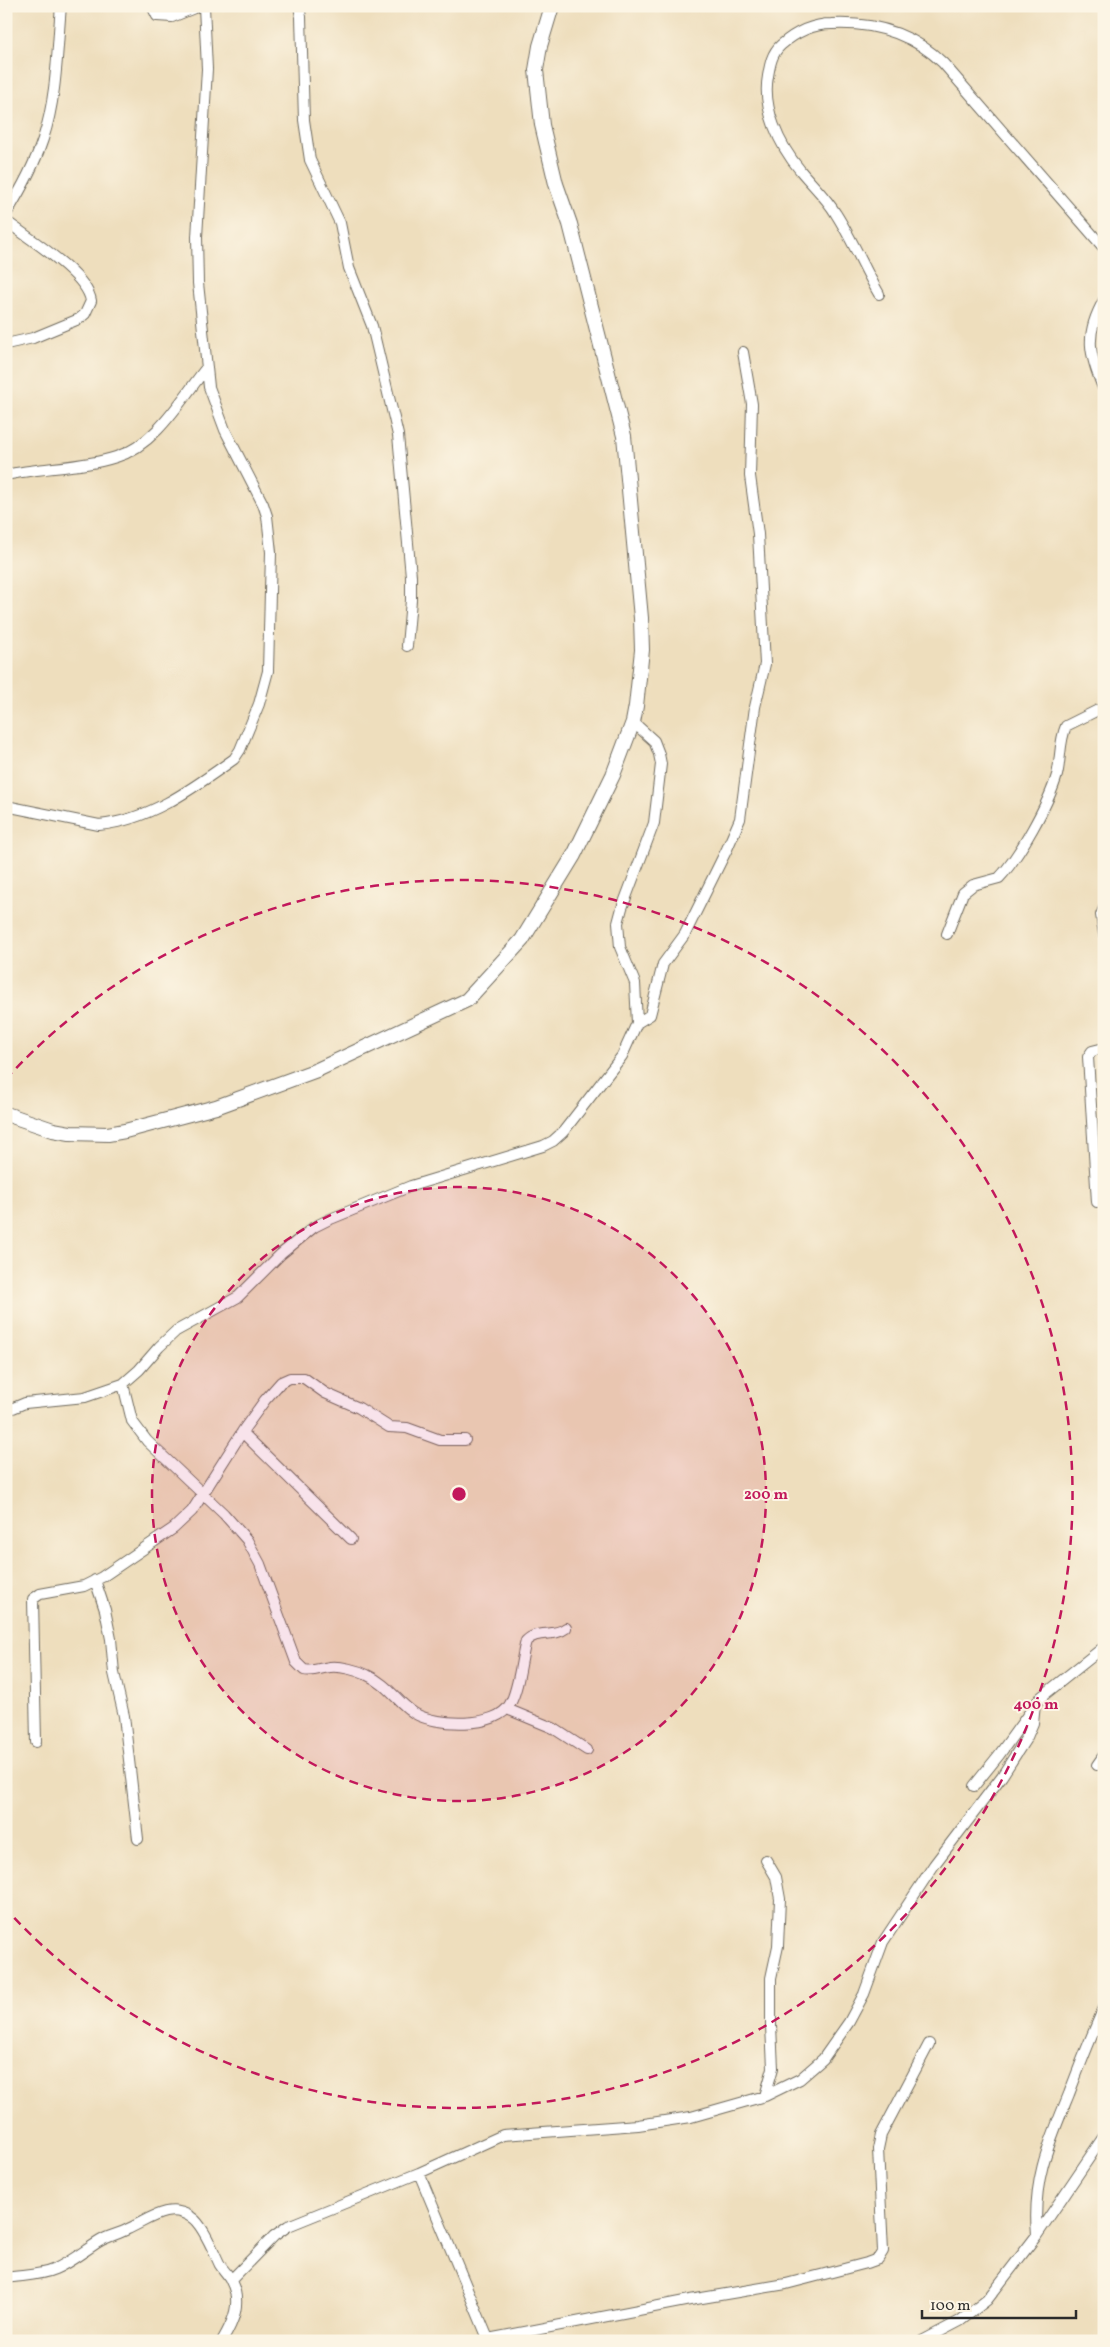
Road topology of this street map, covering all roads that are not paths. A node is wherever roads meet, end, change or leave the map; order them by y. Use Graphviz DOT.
graph roads {
  1 [pos="61,6"];
  2 [pos="152,6"];
  3 [pos="199,6"];
  4 [pos="204,6"];
  5 [pos="299,6"];
  6 [pos="552,6"];
  7 [pos="6,214"];
  8 [pos="6,221"];
  9 [pos="1104,248"];
  10 [pos="878,294"];
  11 [pos="1104,300"];
  12 [pos="6,344"];
  13 [pos="744,352"];
  14 [pos="207,366"];
  15 [pos="1104,390"];
  16 [pos="6,475"];
  17 [pos="407,646"];
  18 [pos="1104,707"];
  19 [pos="633,722"];
  20 [pos="6,806"];
  21 [pos="1104,908"];
  22 [pos="947,934"];
  23 [pos="1104,934"];
  24 [pos="637,1023"];
  25 [pos="1104,1048"];
  26 [pos="6,1114"];
  27 [pos="1097,1202"];
  28 [pos="124,1384"];
  29 [pos="6,1411"];
  30 [pos="242,1432"];
  31 [pos="465,1440"];
  32 [pos="202,1494"];
  33 [pos="351,1538"];
  34 [pos="95,1580"];
  35 [pos="566,1628"];
  36 [pos="1104,1647"];
  37 [pos="1035,1705"];
  38 [pos="507,1709"];
  39 [pos="36,1742"];
  40 [pos="587,1750"];
  41 [pos="1104,1755"];
  42 [pos="1097,1765"];
  43 [pos="974,1786"];
  44 [pos="138,1839"];
  45 [pos="766,1860"];
  46 [pos="1104,2008"];
  47 [pos="930,2044"];
  48 [pos="765,2096"];
  49 [pos="1104,2136"];
  50 [pos="419,2173"];
  51 [pos="1037,2235"];
  52 [pos="6,2278"];
  53 [pos="231,2280"];
  54 [pos="488,2340"];
  55 [pos="222,2341"];
  56 [pos="922,2341"];
  1 -- 7 [label="street"];
  2 -- 3 [label="street"];
  4 -- 14 [label="street"];
  5 -- 17 [label="street"];
  6 -- 19 [label="main road"];
  8 -- 12 [label="street"];
  9 -- 10 [label="street"];
  11 -- 15 [label="street"];
  13 -- 24 [label="street"];
  14 -- 16 [label="street"];
  14 -- 20 [label="street"];
  18 -- 22 [label="street"];
  19 -- 24 [label="street"];
  19 -- 26 [label="main road"];
  21 -- 23 [label="street"];
  24 -- 28 [label="street"];
  25 -- 27 [label="street"];
  28 -- 29 [label="street"];
  28 -- 32 [label="street"];
  30 -- 31 [label="street"];
  30 -- 32 [label="street"];
  30 -- 33 [label="street"];
  32 -- 34 [label="street"];
  32 -- 38 [label="street"];
  34 -- 39 [label="street"];
  34 -- 44 [label="street"];
  35 -- 38 [label="street"];
  36 -- 37 [label="street"];
  37 -- 43 [label="street"];
  37 -- 48 [label="street"];
  38 -- 40 [label="street"];
  41 -- 42 [label="street"];
  45 -- 48 [label="street"];
  46 -- 51 [label="street"];
  47 -- 54 [label="street"];
  48 -- 50 [label="street"];
  49 -- 51 [label="street"];
  50 -- 53 [label="street"];
  50 -- 54 [label="street"];
  51 -- 56 [label="street"];
  52 -- 53 [label="street"];
  53 -- 55 [label="street"];
}
